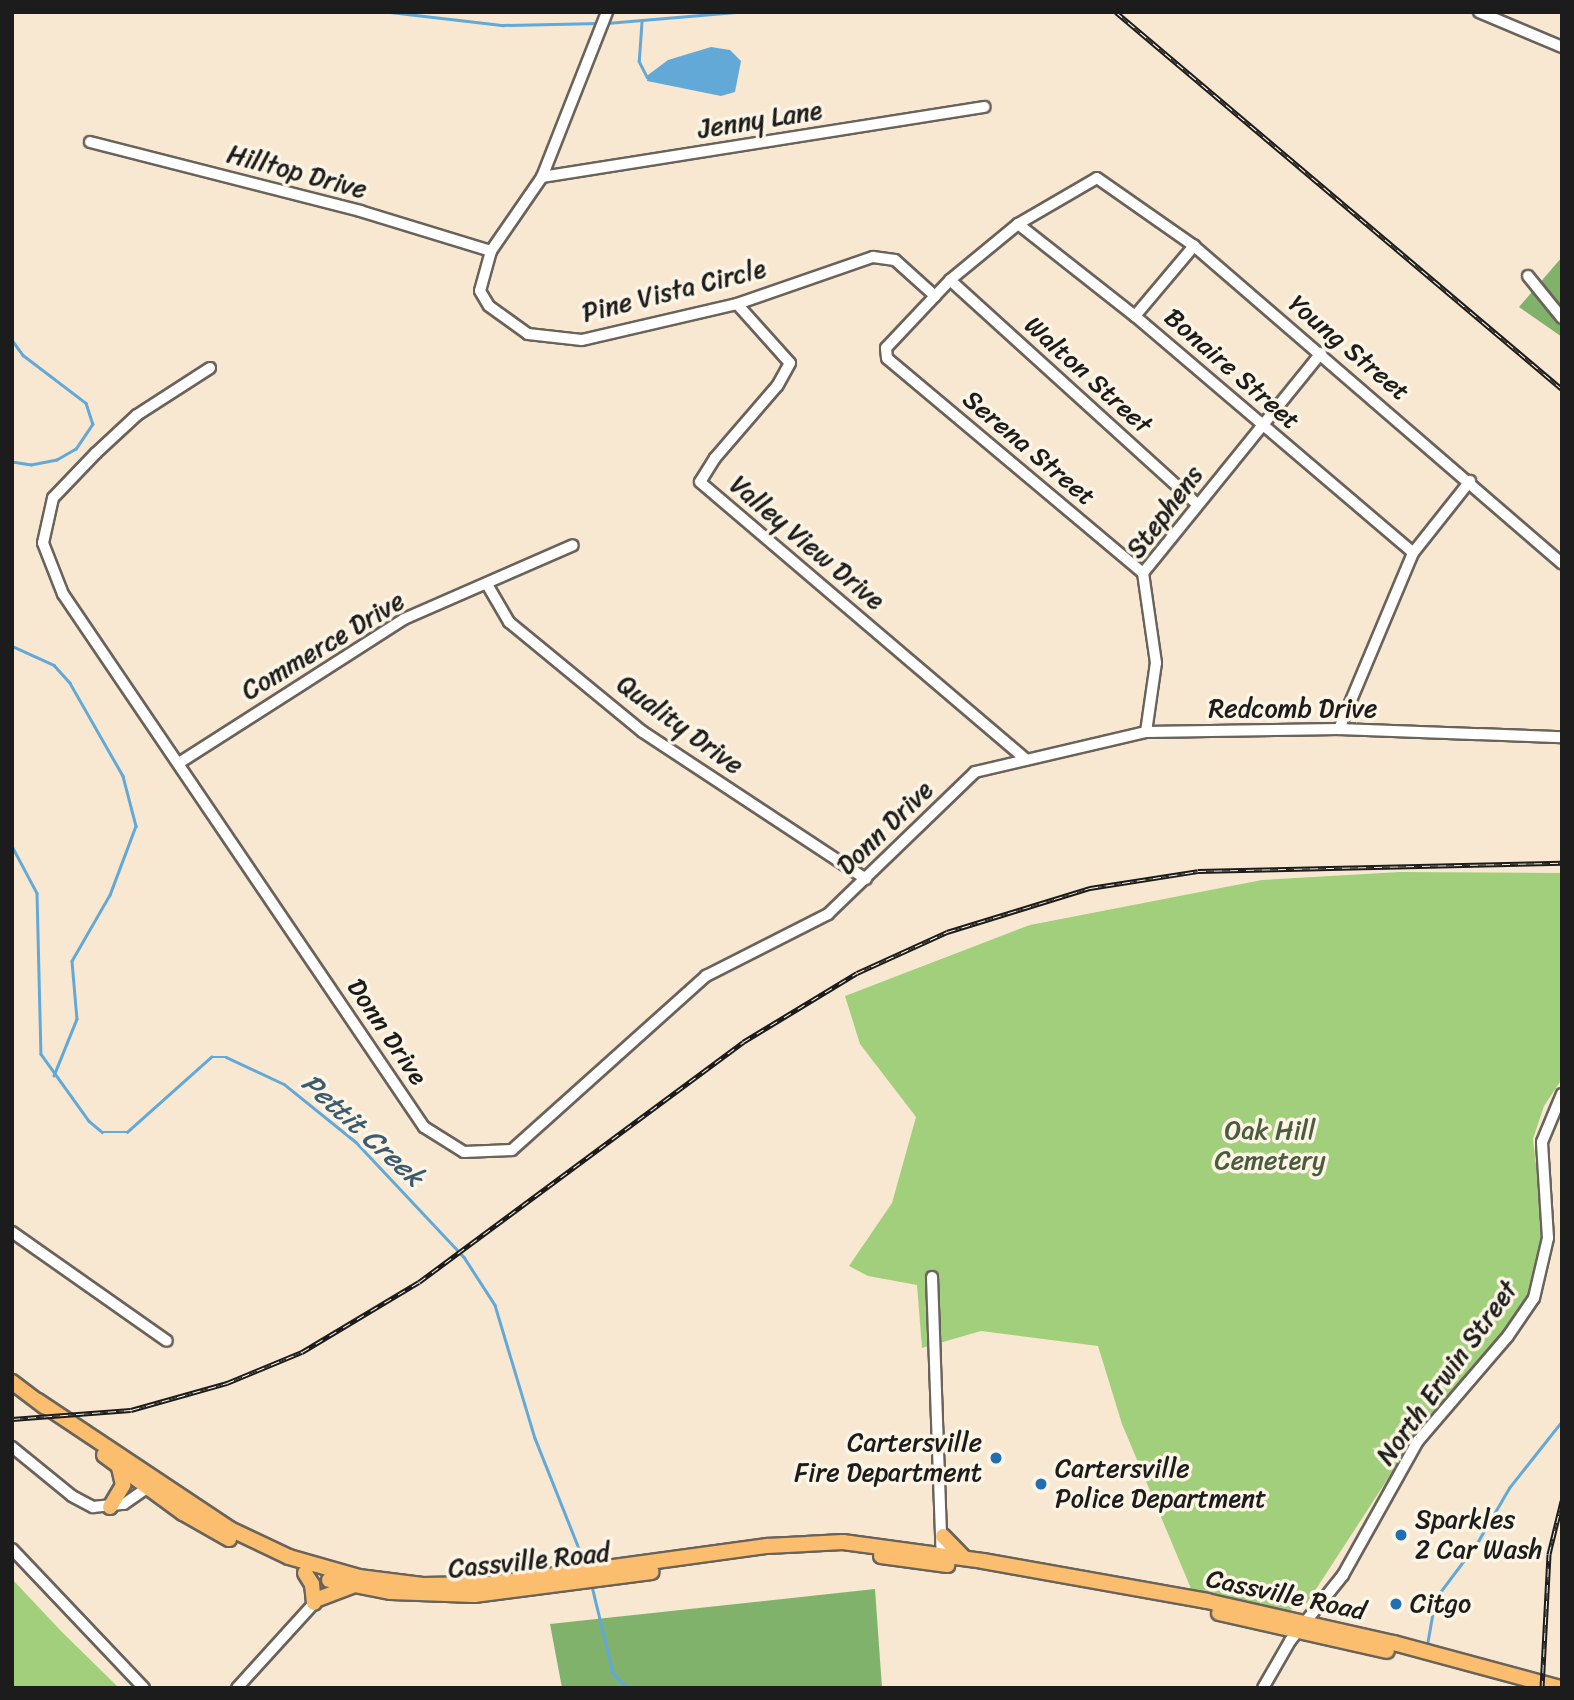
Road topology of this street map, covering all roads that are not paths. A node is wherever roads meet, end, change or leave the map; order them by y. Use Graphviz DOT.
graph roads {
  1 [pos="607,12"];
  2 [pos="1479,12"];
  3 [pos="1562,47"];
  4 [pos="985,107"];
  5 [pos="90,142"];
  6 [pos="542,177"];
  7 [pos="1018,225"];
  8 [pos="1194,246"];
  9 [pos="492,251"];
  10 [pos="1528,276"];
  11 [pos="950,280"];
  12 [pos="934,296"];
  13 [pos="737,304"];
  14 [pos="1135,316"];
  15 [pos="1562,318"];
  16 [pos="1321,353"];
  17 [pos="210,368"];
  18 [pos="1262,426"];
  19 [pos="1469,481"];
  20 [pos="1197,504"];
  21 [pos="573,545"];
  22 [pos="1413,552"];
  23 [pos="1562,564"];
  24 [pos="1143,573"];
  25 [pos="488,586"];
  26 [pos="1339,729"];
  27 [pos="1146,732"];
  28 [pos="1562,737"];
  29 [pos="1026,759"];
  30 [pos="179,763"];
  31 [pos="866,879"];
  32 [pos="1562,1094"];
  33 [pos="12,1232"];
  34 [pos="932,1277"];
  35 [pos="167,1341"];
  36 [pos="12,1382"];
  37 [pos="38,1401"];
  38 [pos="12,1447"];
  39 [pos="118,1466"];
  40 [pos="152,1486"];
  41 [pos="110,1507"];
  42 [pos="943,1536"];
  43 [pos="12,1549"];
  44 [pos="964,1558"];
  45 [pos="942,1559"];
  46 [pos="1034,1572"];
  47 [pos="305,1573"];
  48 [pos="334,1576"];
  49 [pos="354,1586"];
  50 [pos="515,1587"];
  51 [pos="316,1601"];
  52 [pos="1302,1627"];
  53 [pos="144,1688"];
  54 [pos="237,1688"];
  55 [pos="1264,1688"];
  56 [pos="1561,1688"];
  1 -- 6 [label="street, Pine Vista Circle"];
  2 -- 3 [label="street"];
  4 -- 6 [label="street, Jenny Lane"];
  5 -- 9 [label="street, Hilltop Drive"];
  6 -- 9 [label="street, Pine Vista Circle"];
  7 -- 8 [label="street, Young Street"];
  7 -- 11 [label="street"];
  7 -- 14 [label="street, Bonaire Street"];
  8 -- 14 [label="street"];
  8 -- 16 [label="street, Young Street"];
  9 -- 13 [label="street, Pine Vista Circle"];
  10 -- 15 [label="street"];
  11 -- 12 [label="street"];
  11 -- 20 [label="street, Walton Street"];
  12 -- 13 [label="street, Pine Vista Circle"];
  12 -- 24 [label="street, Serena Street"];
  13 -- 29 [label="street, Valley View Drive"];
  14 -- 18 [label="street, Bonaire Street"];
  16 -- 18 [label="street, Stephens"];
  16 -- 19 [label="street, Young Street"];
  17 -- 30 [label="street, Donn Drive"];
  18 -- 20 [label="street, Stephens"];
  18 -- 22 [label="street, Bonaire Street"];
  19 -- 22 [label="street"];
  19 -- 23 [label="street, Young Street"];
  20 -- 24 [label="street, Stephens"];
  21 -- 25 [label="street, Commerce Drive"];
  22 -- 26 [label="street"];
  24 -- 27 [label="street, Stephens"];
  25 -- 30 [label="street, Commerce Drive"];
  25 -- 31 [label="street, Quality Drive"];
  26 -- 27 [label="street, Redcomb Drive"];
  26 -- 28 [label="street, Redcomb Drive"];
  27 -- 29 [label="street, Redcomb Drive"];
  29 -- 31 [label="street, Donn Drive"];
  30 -- 31 [label="street, Donn Drive"];
  32 -- 52 [label="street, North Erwin Street"];
  33 -- 35 [label="street"];
  34 -- 42 [label="street"];
  36 -- 37 [label="main road, Cassville Road"];
  37 -- 39 [label="main road, Cassville Road"];
  37 -- 40 [label="main road, Cassville Road"];
  38 -- 41 [label="street"];
  39 -- 40 [label="main road, Cassville Road"];
  39 -- 41 [label="main road"];
  40 -- 41 [label="street"];
  40 -- 47 [label="main road, Cassville Road"];
  40 -- 48 [label="main road, Cassville Road"];
  42 -- 44 [label="main road"];
  42 -- 45 [label="street"];
  43 -- 53 [label="street"];
  44 -- 45 [label="main road, Cassville Road"];
  44 -- 46 [label="main road, Cassville Road"];
  45 -- 46 [label="main road, Cassville Road"];
  45 -- 50 [label="main road, Cassville Road"];
  46 -- 52 [label="main road, Cassville Road"];
  47 -- 48 [label="main road, Cassville Road"];
  47 -- 51 [label="main road"];
  48 -- 49 [label="main road, Cassville Road"];
  48 -- 50 [label="main road, Cassville Road"];
  48 -- 51 [label="street"];
  49 -- 50 [label="main road, Cassville Road"];
  49 -- 51 [label="main road"];
  51 -- 54 [label="street"];
  52 -- 55 [label="street, North Erwin Street"];
  52 -- 56 [label="main road, Cassville Road"];
}
